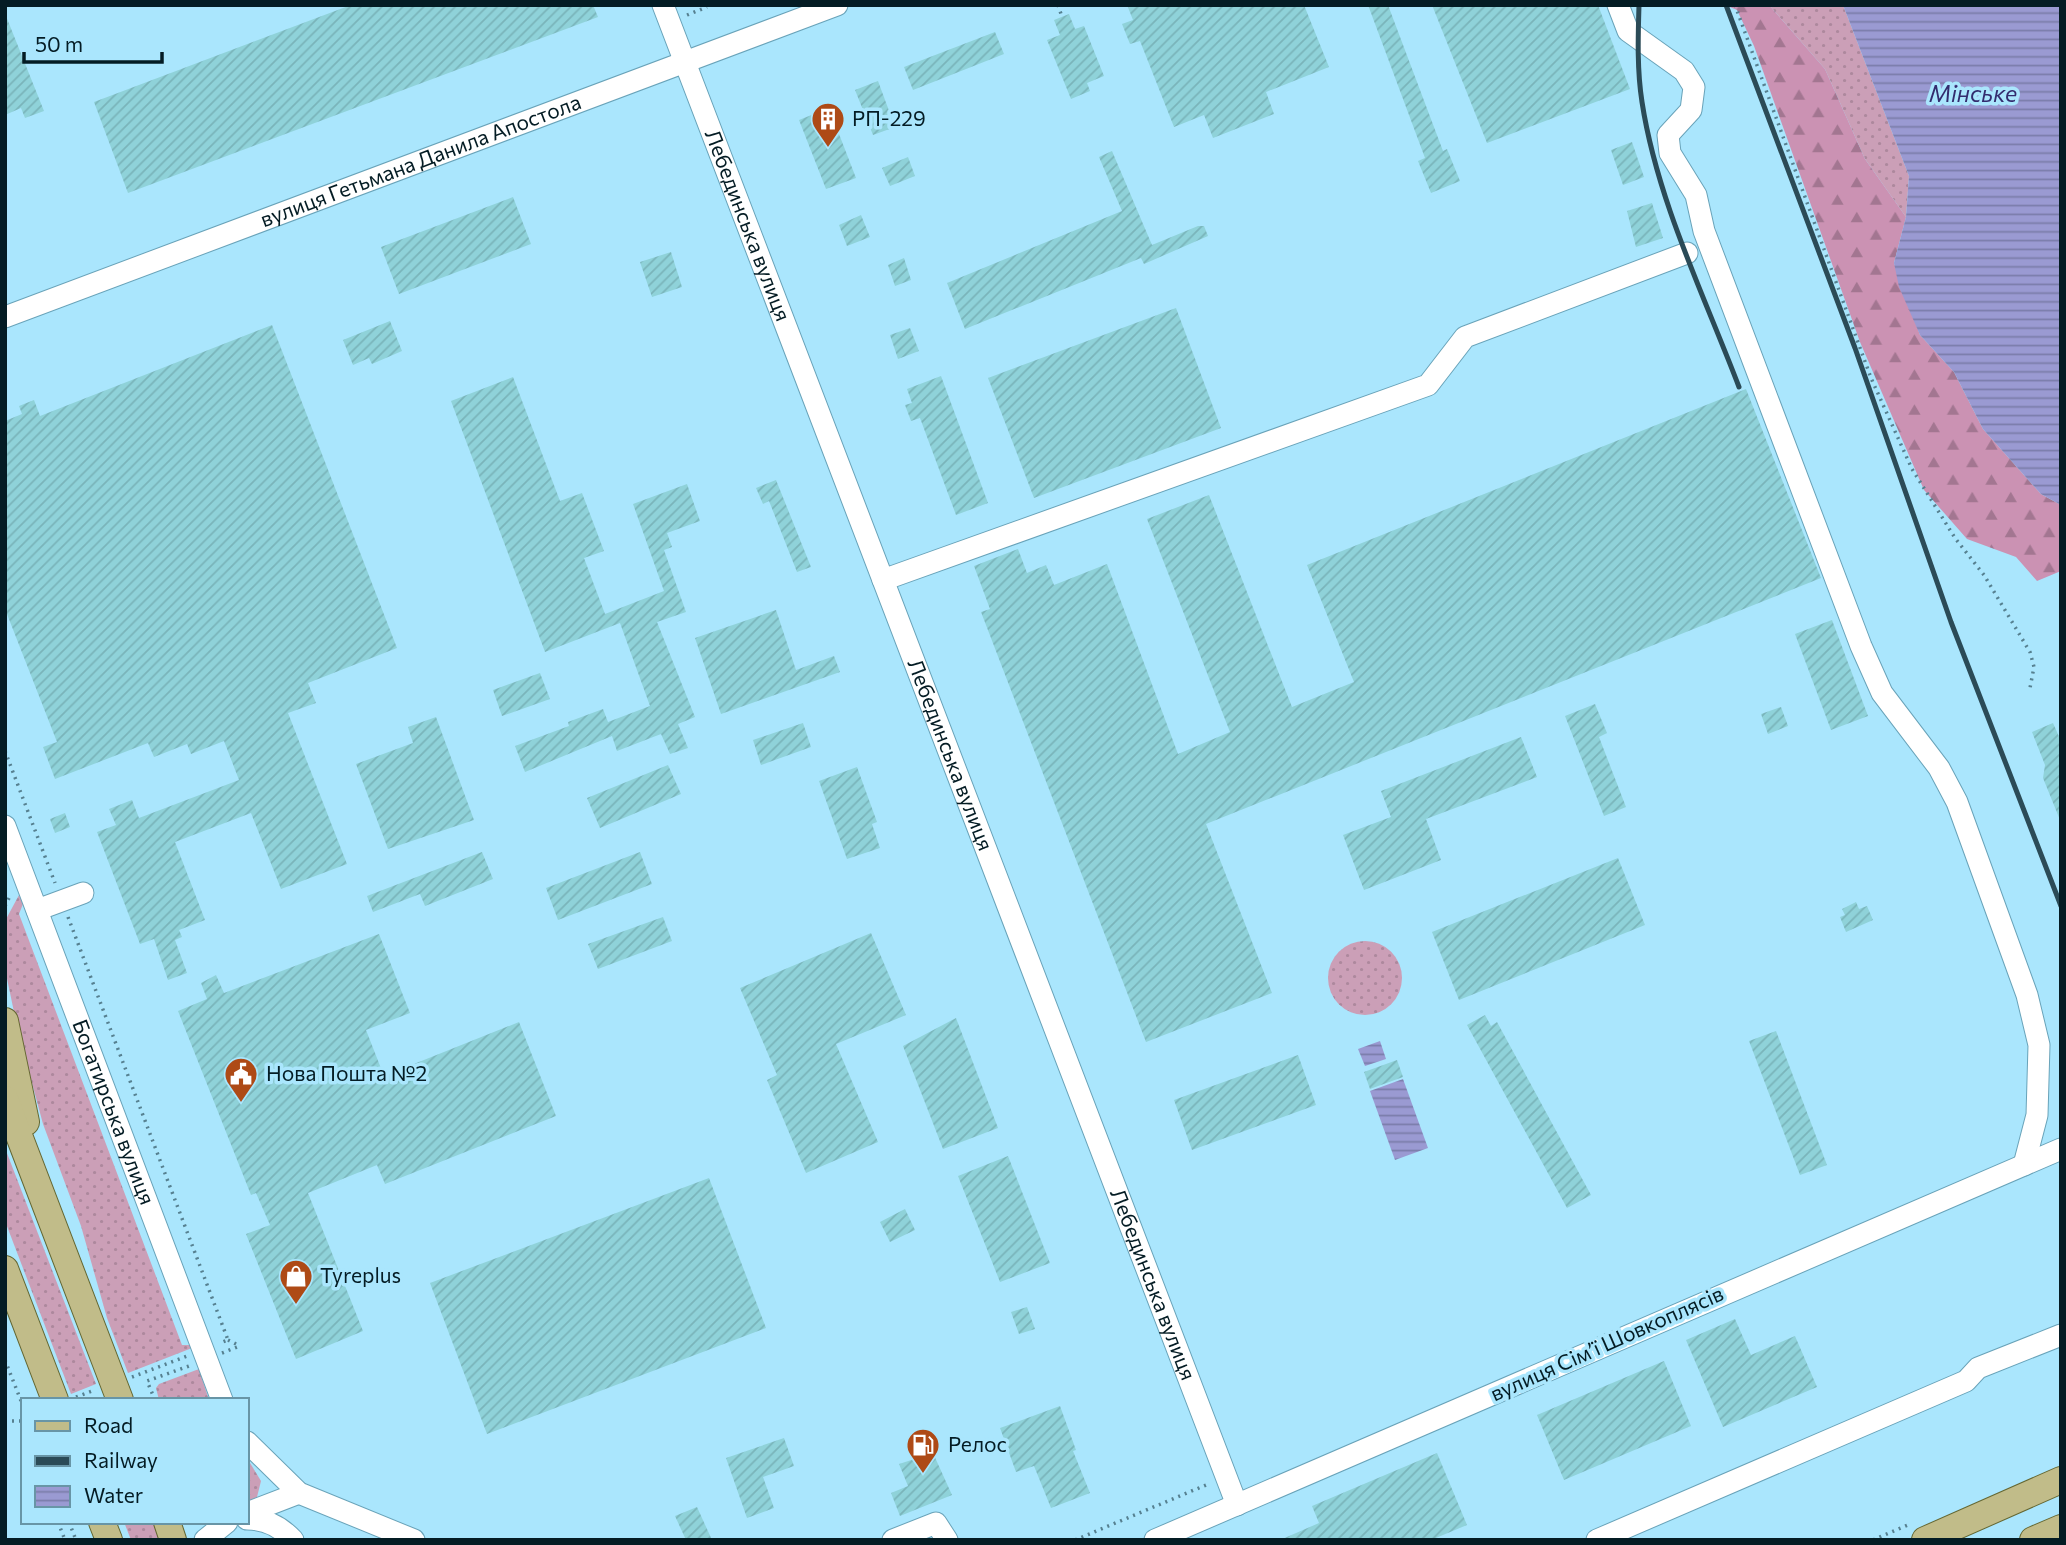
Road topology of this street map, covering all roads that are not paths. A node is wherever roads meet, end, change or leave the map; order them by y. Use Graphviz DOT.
graph roads {
  1 [pos="663,5"];
  2 [pos="837,5"];
  3 [pos="1618,5"];
  4 [pos="685,62"];
  5 [pos="1688,253"];
  6 [pos="5,317"];
  7 [pos="883,580"];
  8 [pos="5,826"];
  9 [pos="83,893"];
  10 [pos="37,910"];
  11 [pos="5,1021"];
  12 [pos="5,1099"];
  13 [pos="2061,1149"];
  14 [pos="2024,1165"];
  15 [pos="41,1192"];
  16 [pos="5,1269"];
  17 [pos="2061,1335"];
  18 [pos="54,1398"];
  19 [pos="119,1398"];
  20 [pos="221,1398"];
  21 [pos="248,1443"];
  22 [pos="2061,1480"];
  23 [pos="299,1493"];
  24 [pos="1237,1504"];
  25 [pos="248,1513"];
  26 [pos="248,1518"];
  27 [pos="225,1524"];
  28 [pos="2061,1528"];
  29 [pos="205,1540"];
  30 [pos="293,1540"];
  31 [pos="414,1540"];
  32 [pos="892,1540"];
  33 [pos="947,1540"];
  34 [pos="1155,1540"];
  35 [pos="1597,1540"];
  36 [pos="1925,1540"];
  37 [pos="2033,1540"];
  1 -- 4 [label="street, Лебединська вулиця"];
  2 -- 4 [label="street, вулиця Гетьмана Данила Апостола"];
  3 -- 14 [label="street"];
  4 -- 6 [label="street, вулиця Гетьмана Данила Апостола"];
  4 -- 7 [label="street, Лебединська вулиця"];
  5 -- 7 [label="street"];
  7 -- 24 [label="street, Лебединська вулиця"];
  8 -- 10 [label="street, Богатирська вулиця"];
  9 -- 10 [label="street"];
  10 -- 20 [label="street, Богатирська вулиця"];
  11 -- 15 [label="main road"];
  12 -- 15 [label="main road"];
  13 -- 14 [label="street, вулиця Сімʼї Шовкоплясів"];
  14 -- 24 [label="street, вулиця Сімʼї Шовкоплясів"];
  15 -- 19 [label="main road"];
  16 -- 18 [label="main road"];
  17 -- 35 [label="street"];
  21 -- 23 [label="street"];
  22 -- 36 [label="main road"];
  23 -- 25 [label="street"];
  23 -- 31 [label="street"];
  24 -- 34 [label="street, вулиця Сімʼї Шовкоплясів"];
  26 -- 30 [label="street"];
  27 -- 29 [label="street"];
  28 -- 37 [label="main road"];
  32 -- 33 [label="street"];
}
